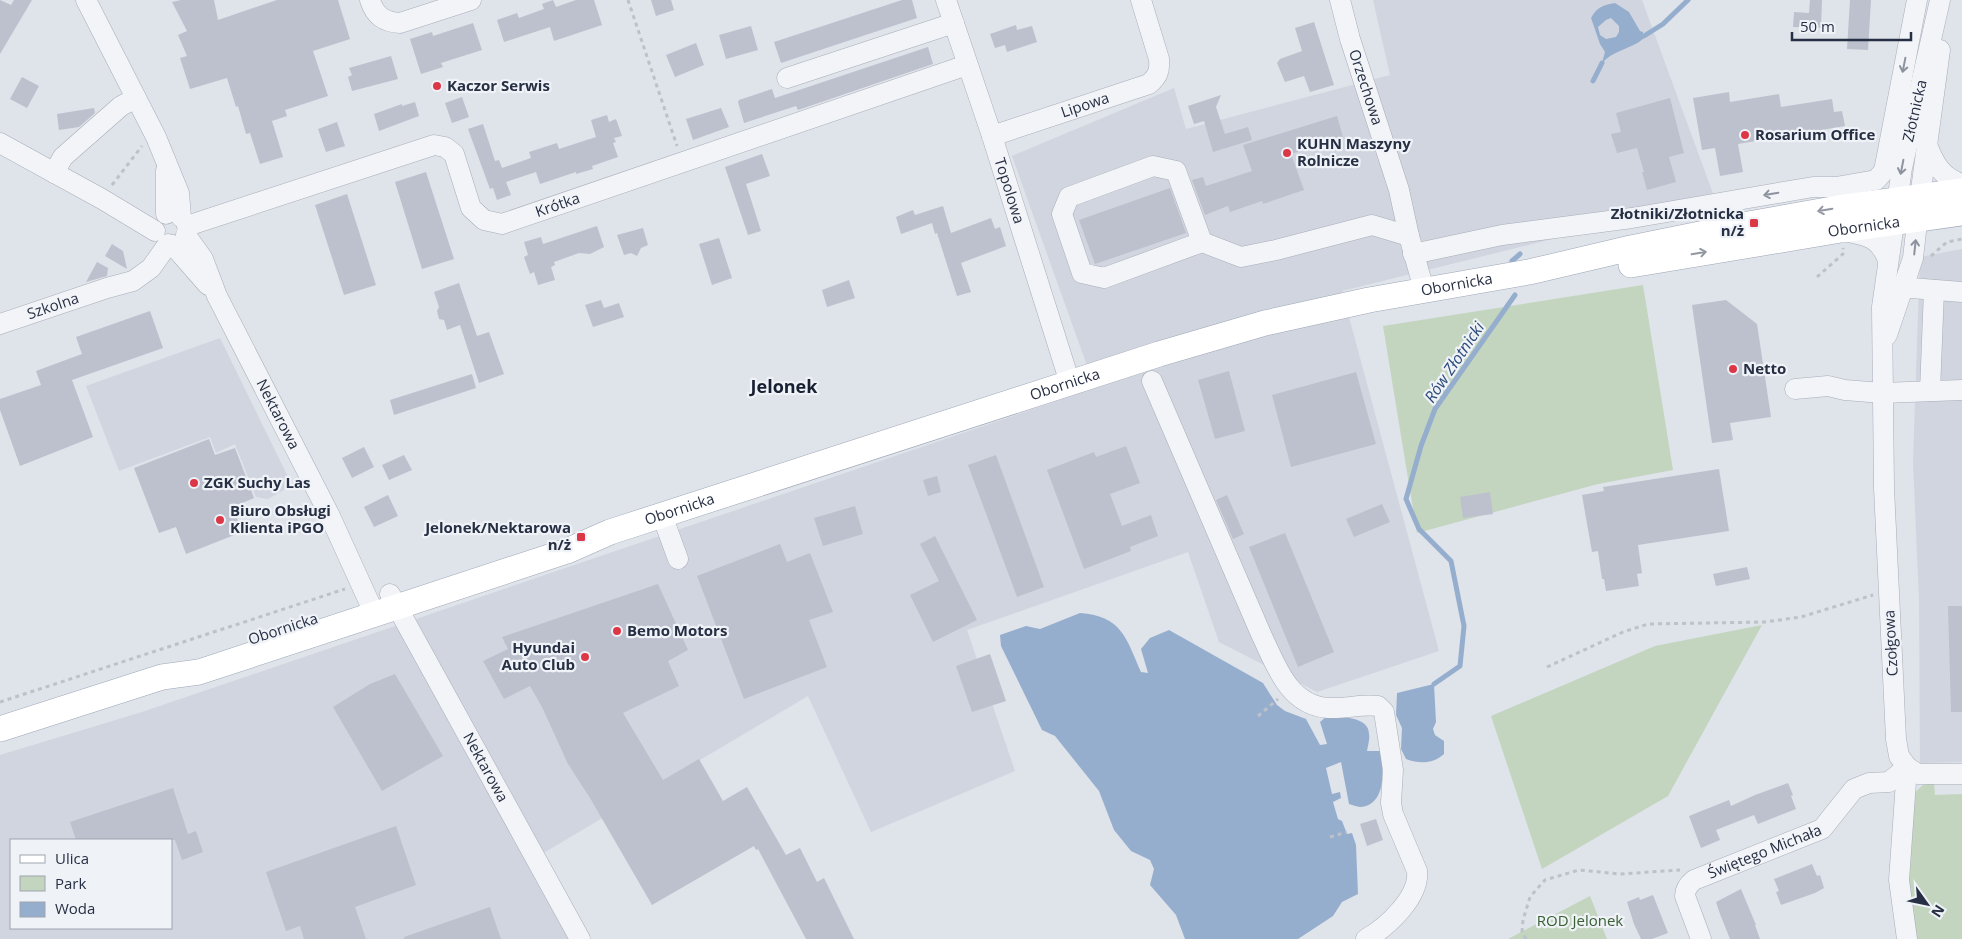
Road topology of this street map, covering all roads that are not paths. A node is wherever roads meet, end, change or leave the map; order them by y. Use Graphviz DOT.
graph roads {
  1 [pos="86,0"];
  2 [pos="370,0"];
  3 [pos="471,0"];
  4 [pos="946,0"];
  5 [pos="1141,0"];
  6 [pos="1340,0"];
  7 [pos="1917,0"];
  8 [pos="1937,1"];
  9 [pos="954,23"];
  10 [pos="968,64"];
  11 [pos="786,78"];
  12 [pos="136,98"];
  13 [pos="992,136"];
  14 [pos="0,143"];
  15 [pos="1928,147"];
  16 [pos="54,173"];
  17 [pos="1962,184"];
  18 [pos="1962,191"];
  19 [pos="1901,209"];
  20 [pos="1962,213"];
  21 [pos="1632,218"];
  22 [pos="170,230"];
  23 [pos="1842,237"];
  24 [pos="1202,242"];
  25 [pos="1411,245"];
  26 [pos="1631,248"];
  27 [pos="1888,260"];
  28 [pos="1529,272"];
  29 [pos="1905,284"];
  30 [pos="1424,290"];
  31 [pos="1934,290"];
  32 [pos="1962,292"];
  33 [pos="0,324"];
  34 [pos="1884,343"];
  35 [pos="1152,381"];
  36 [pos="1070,383"];
  37 [pos="1795,389"];
  38 [pos="1962,390"];
  39 [pos="1930,391"];
  40 [pos="1882,393"];
  41 [pos="662,515"];
  42 [pos="678,559"];
  43 [pos="383,604"];
  44 [pos="0,729"];
  45 [pos="1907,767"];
  46 [pos="1962,774"];
  47 [pos="580,939"];
  48 [pos="1366,939"];
  49 [pos="1701,939"];
  50 [pos="1907,939"];
  1 -- 12 [label="street"];
  2 -- 3 [label="street"];
  4 -- 9 [label="street, Topolowa"];
  5 -- 13 [label="street, Lipowa"];
  6 -- 25 [label="street, Orzechowa"];
  7 -- 21 [label="street, one-way"];
  8 -- 15 [label="street"];
  8 -- 19 [label="street, Złotnicka, one-way"];
  9 -- 10 [label="street, Topolowa"];
  9 -- 11 [label="street"];
  10 -- 13 [label="street, Topolowa"];
  10 -- 22 [label="street, Krótka"];
  12 -- 16 [label="street"];
  12 -- 22 [label="street"];
  13 -- 36 [label="street, Topolowa"];
  14 -- 16 [label="street"];
  15 -- 17 [label="street"];
  15 -- 19 [label="street"];
  16 -- 22 [label="street"];
  18 -- 19 [label="main road, Obornicka"];
  19 -- 20 [label="main road, Obornicka"];
  19 -- 23 [label="main road, Obornicka"];
  19 -- 26 [label="main road, Obornicka, one-way"];
  19 -- 27 [label="street, Czołgowa"];
  29 -- 19 [label="street, Czołgowa, one-way"];
  21 -- 25 [label="street"];
  21 -- 26 [label="street"];
  22 -- 33 [label="street, Szkolna"];
  22 -- 43 [label="street, Nektarowa"];
  23 -- 27 [label="street"];
  28 -- 23 [label="main road, Obornicka, one-way"];
  24 -- 24 [label="street"];
  24 -- 25 [label="street"];
  25 -- 30 [label="street, Orzechowa"];
  26 -- 28 [label="main road, Obornicka"];
  27 -- 34 [label="street, Czołgowa"];
  28 -- 30 [label="main road, Obornicka"];
  29 -- 31 [label="street"];
  29 -- 34 [label="street, Czołgowa"];
  30 -- 36 [label="main road, Obornicka"];
  31 -- 32 [label="street"];
  31 -- 39 [label="street"];
  34 -- 40 [label="street, Czołgowa"];
  35 -- 48 [label="street"];
  36 -- 41 [label="main road, Obornicka"];
  37 -- 40 [label="street"];
  38 -- 39 [label="street"];
  39 -- 40 [label="street"];
  40 -- 45 [label="street, Czołgowa"];
  41 -- 42 [label="street"];
  41 -- 43 [label="main road, Obornicka"];
  43 -- 44 [label="main road, Obornicka"];
  43 -- 47 [label="street, Nektarowa"];
  45 -- 46 [label="street"];
  45 -- 49 [label="street, Świętego Michała"];
  45 -- 50 [label="street, Czołgowa"];
}
